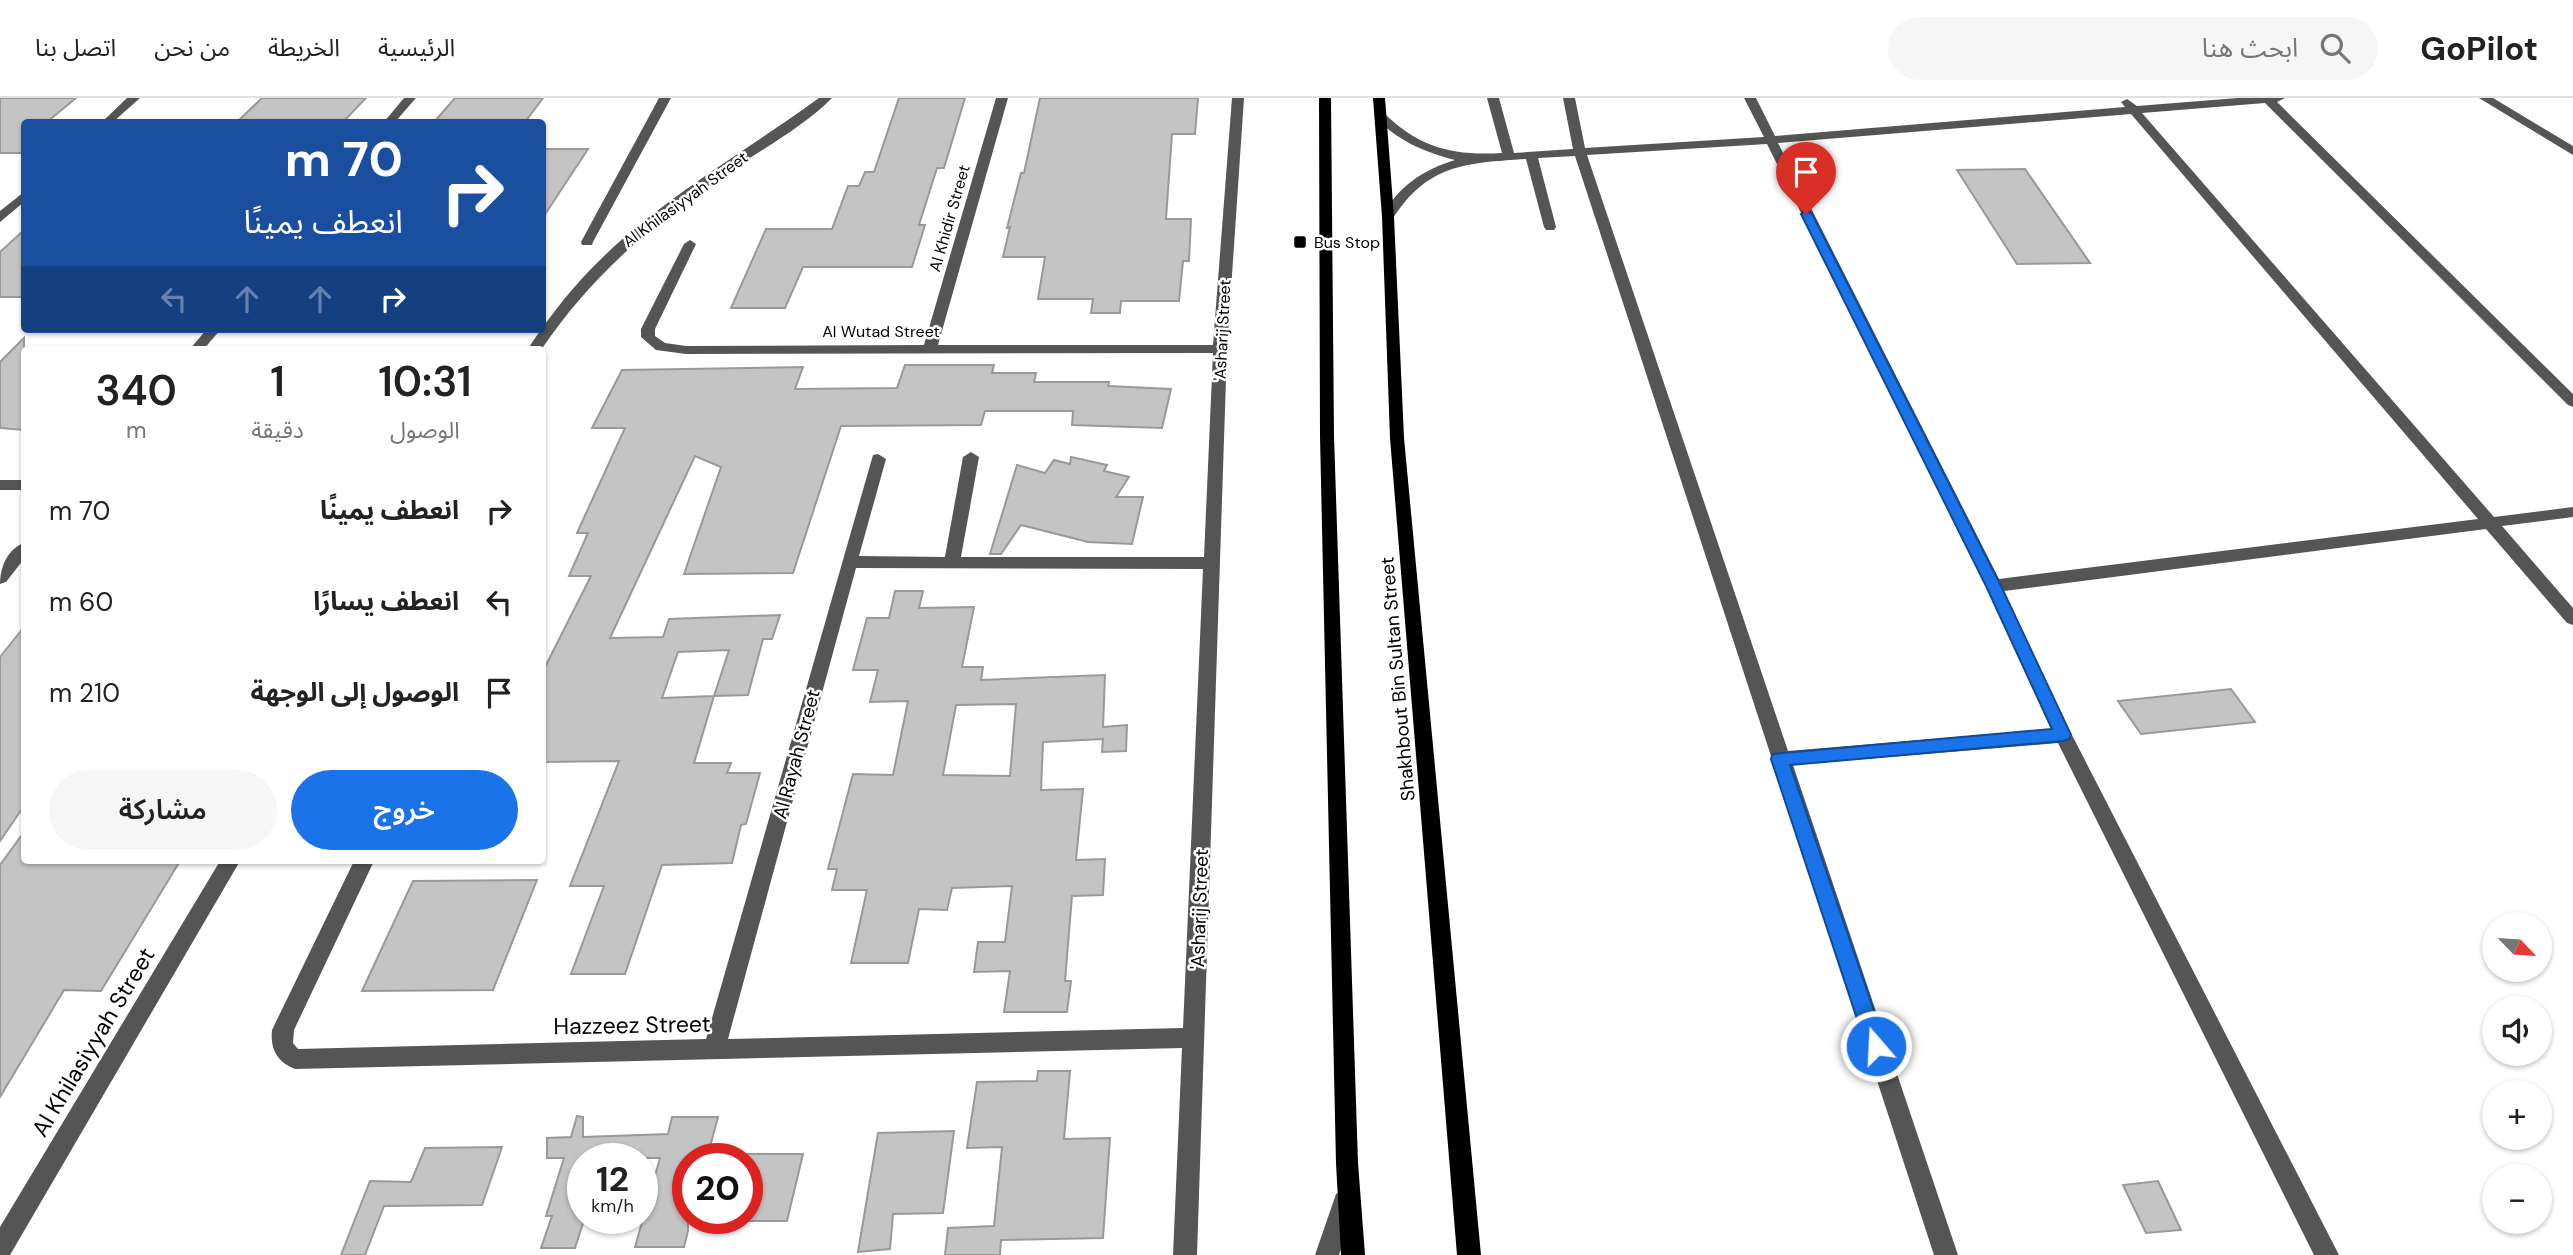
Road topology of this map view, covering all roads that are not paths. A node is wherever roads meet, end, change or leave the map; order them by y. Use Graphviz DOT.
graph roads {
  1 [pos="134,98"];
  2 [pos="410,98"];
  3 [pos="665,98"];
  4 [pos="826,98"];
  5 [pos="1002,98"];
  6 [pos="1238,98"];
  7 [pos="1325,98"];
  8 [pos="1493,98"];
  9 [pos="1569,98"];
  10 [pos="1750,98"];
  11 [pos="2278,98"];
  12 [pos="2485,98"];
  13 [pos="2268,99"];
  14 [pos="2128,104"];
  15 [pos="1380,107"];
  16 [pos="110,119"];
  17 [pos="392,119"];
  18 [pos="1769,139"];
  19 [pos="2573,151"];
  20 [pos="1580,153"];
  21 [pos="1531,156"];
  22 [pos="1509,158"];
  23 [pos="1470,159"];
  24 [pos="21,199"];
  25 [pos="1388,217"];
  26 [pos="0,218"];
  27 [pos="1550,227"];
  28 [pos="587,242"];
  29 [pos="690,244"];
  30 [pos="546,332"];
  31 [pos="930,348"];
  32 [pos="1220,349"];
  33 [pos="2573,402"];
  34 [pos="971,457"];
  35 [pos="878,459"];
  36 [pos="0,485"];
  37 [pos="21,485"];
  38 [pos="2573,512"];
  39 [pos="2488,522"];
  40 [pos="21,553"];
  41 [pos="849,562"];
  42 [pos="951,562"];
  43 [pos="1213,563"];
  44 [pos="0,578"];
  45 [pos="1994,586"];
  46 [pos="2573,619"];
  47 [pos="2063,735"];
  48 [pos="1779,759"];
  49 [pos="228,864"];
  50 [pos="364,864"];
  51 [pos="1194,1038"];
  52 [pos="714,1050"];
  53 [pos="1348,1163"];
  54 [pos="0,1250"];
  55 [pos="1185,1255"];
  56 [pos="1326,1255"];
  57 [pos="1353,1255"];
  58 [pos="1469,1255"];
  59 [pos="1946,1255"];
  60 [pos="2327,1255"];
  1 -- 16 [label="street"];
  2 -- 17 [label="street"];
  3 -- 28 [label="street, Al Khilasiyyah Street"];
  4 -- 30 [label="street, Al Khilasiyyah Street"];
  5 -- 31 [label="street, Al Khidir Street"];
  6 -- 32 [label="street, 'Asharij Street"];
  7 -- 53 [label="main road"];
  8 -- 22 [label="street"];
  9 -- 20 [label="street"];
  10 -- 18 [label="street"];
  11 -- 13 [label="street"];
  12 -- 19 [label="street"];
  13 -- 14 [label="street"];
  13 -- 33 [label="street"];
  14 -- 18 [label="street"];
  14 -- 39 [label="street"];
  15 -- 23 [label="street"];
  15 -- 25 [label="main road, Shakhbout Bin Sultan Street"];
  18 -- 20 [label="street"];
  18 -- 45 [label="street"];
  20 -- 21 [label="street"];
  20 -- 48 [label="street"];
  21 -- 22 [label="street"];
  21 -- 27 [label="street"];
  22 -- 23 [label="street"];
  23 -- 25 [label="street"];
  24 -- 26 [label="street"];
  25 -- 58 [label="main road, Shakhbout Bin Sultan Street"];
  29 -- 31 [label="street, Al Wutad Street"];
  31 -- 32 [label="street, Al Wutad Street"];
  32 -- 43 [label="street, 'Asharij Street"];
  34 -- 42 [label="street"];
  35 -- 41 [label="street, Al Rayah Street"];
  36 -- 37 [label="street"];
  38 -- 39 [label="street"];
  39 -- 45 [label="street"];
  39 -- 46 [label="street"];
  40 -- 44 [label="street"];
  41 -- 42 [label="street"];
  41 -- 52 [label="street, Al Rayah Street"];
  42 -- 43 [label="street"];
  43 -- 51 [label="street, 'Asharij Street"];
  45 -- 47 [label="street"];
  47 -- 48 [label="street"];
  47 -- 60 [label="street"];
  48 -- 59 [label="street"];
  49 -- 54 [label="street, Al Khilasiyyah Street"];
  50 -- 52 [label="street, Hazzeez Street"];
  51 -- 52 [label="street, Hazzeez Street"];
  51 -- 55 [label="street, 'Asharij Street"];
  53 -- 56 [label="street"];
  53 -- 57 [label="main road"];
}
